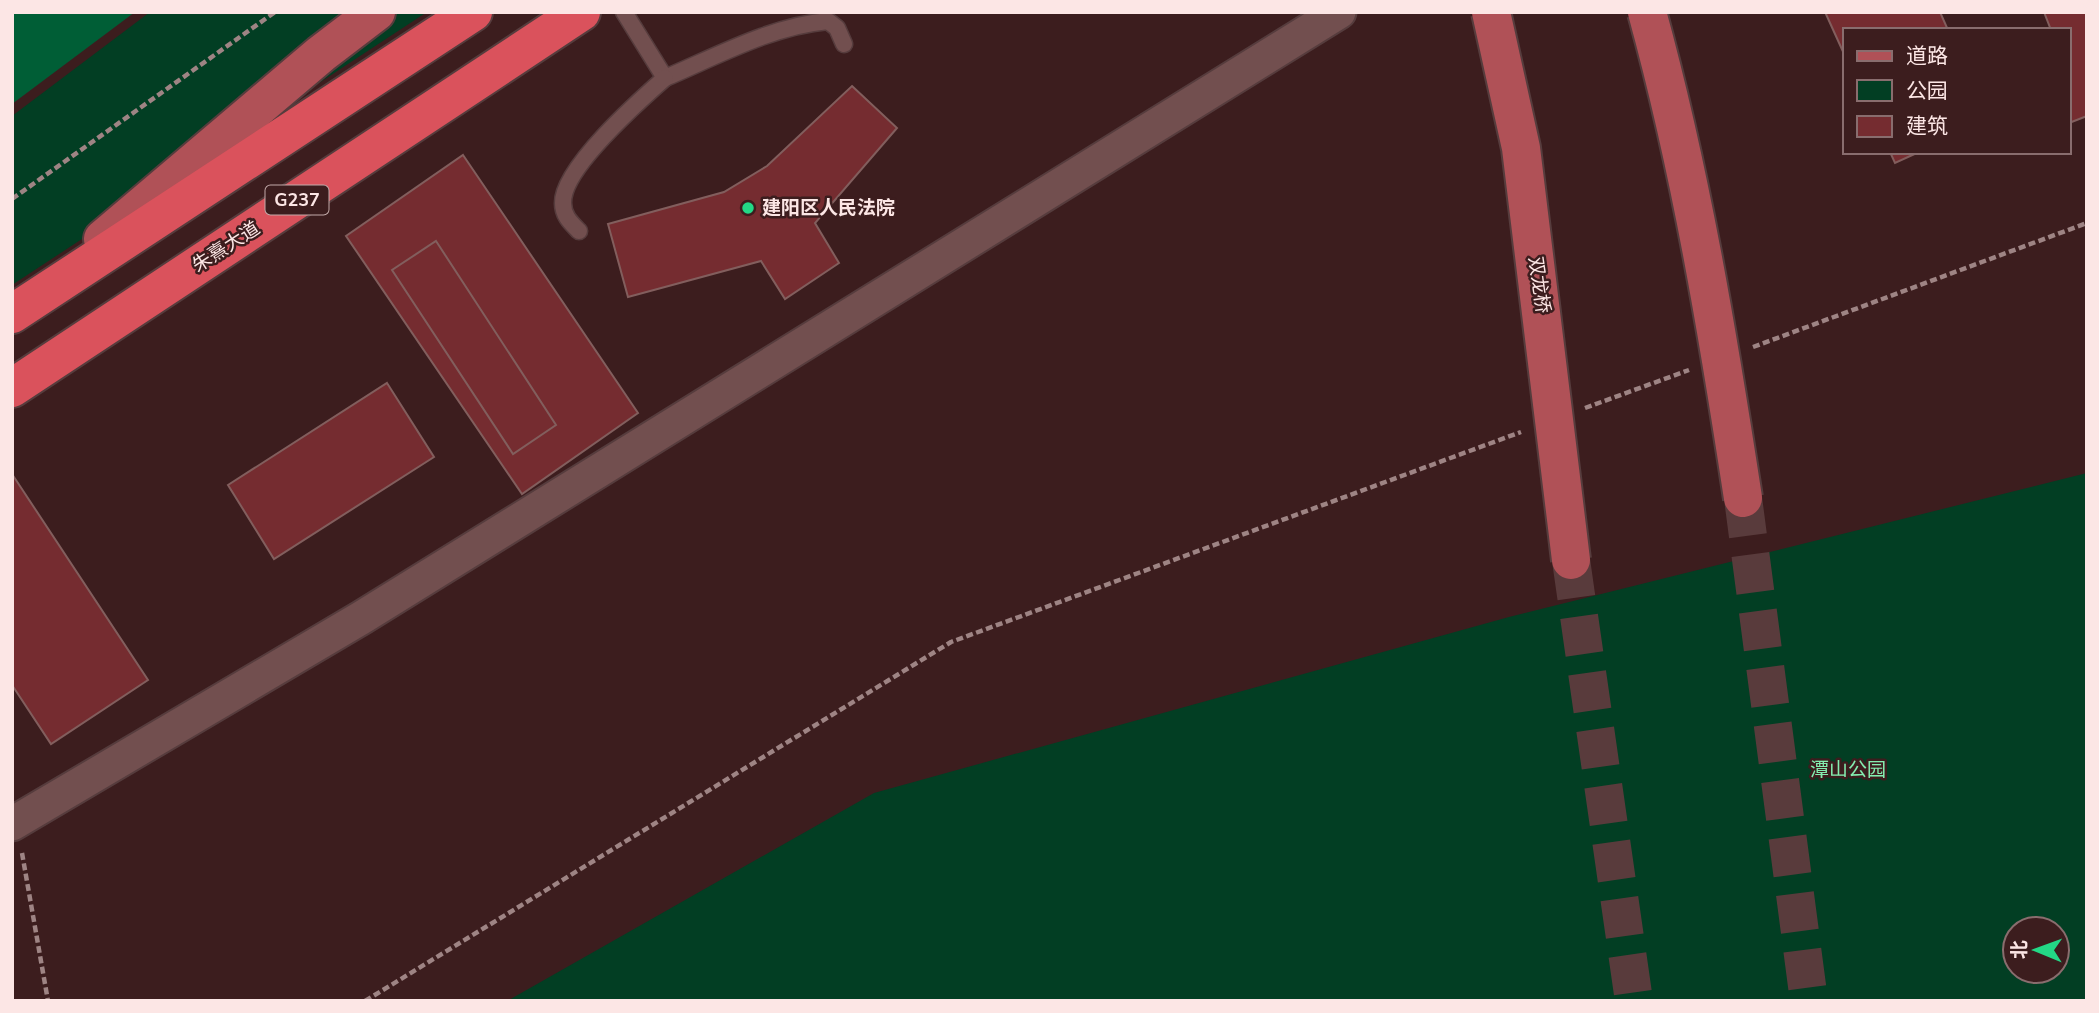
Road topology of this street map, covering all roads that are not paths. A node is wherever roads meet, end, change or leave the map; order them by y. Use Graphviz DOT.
graph roads {
  1 [pos="376,12"];
  2 [pos="473,12"];
  3 [pos="581,12"];
  4 [pos="624,12"];
  5 [pos="1339,12"];
  6 [pos="1491,12"];
  7 [pos="1647,12"];
  8 [pos="844,44"];
  9 [pos="665,78"];
  10 [pos="579,231"];
  11 [pos="18,310"];
  12 [pos="12,388"];
  13 [pos="1743,499"];
  14 [pos="1571,561"];
  15 [pos="14,823"];
  1 -- 11 [label="main road"];
  2 -- 11 [label="highway"];
  3 -- 12 [label="highway, 朱熹大道 / G237"];
  4 -- 9 [label="lane"];
  5 -- 15 [label="street"];
  6 -- 14 [label="main road, 双龙桥, bridge"];
  7 -- 13 [label="main road, bridge"];
  8 -- 9 [label="lane"];
  9 -- 10 [label="lane"];
}
